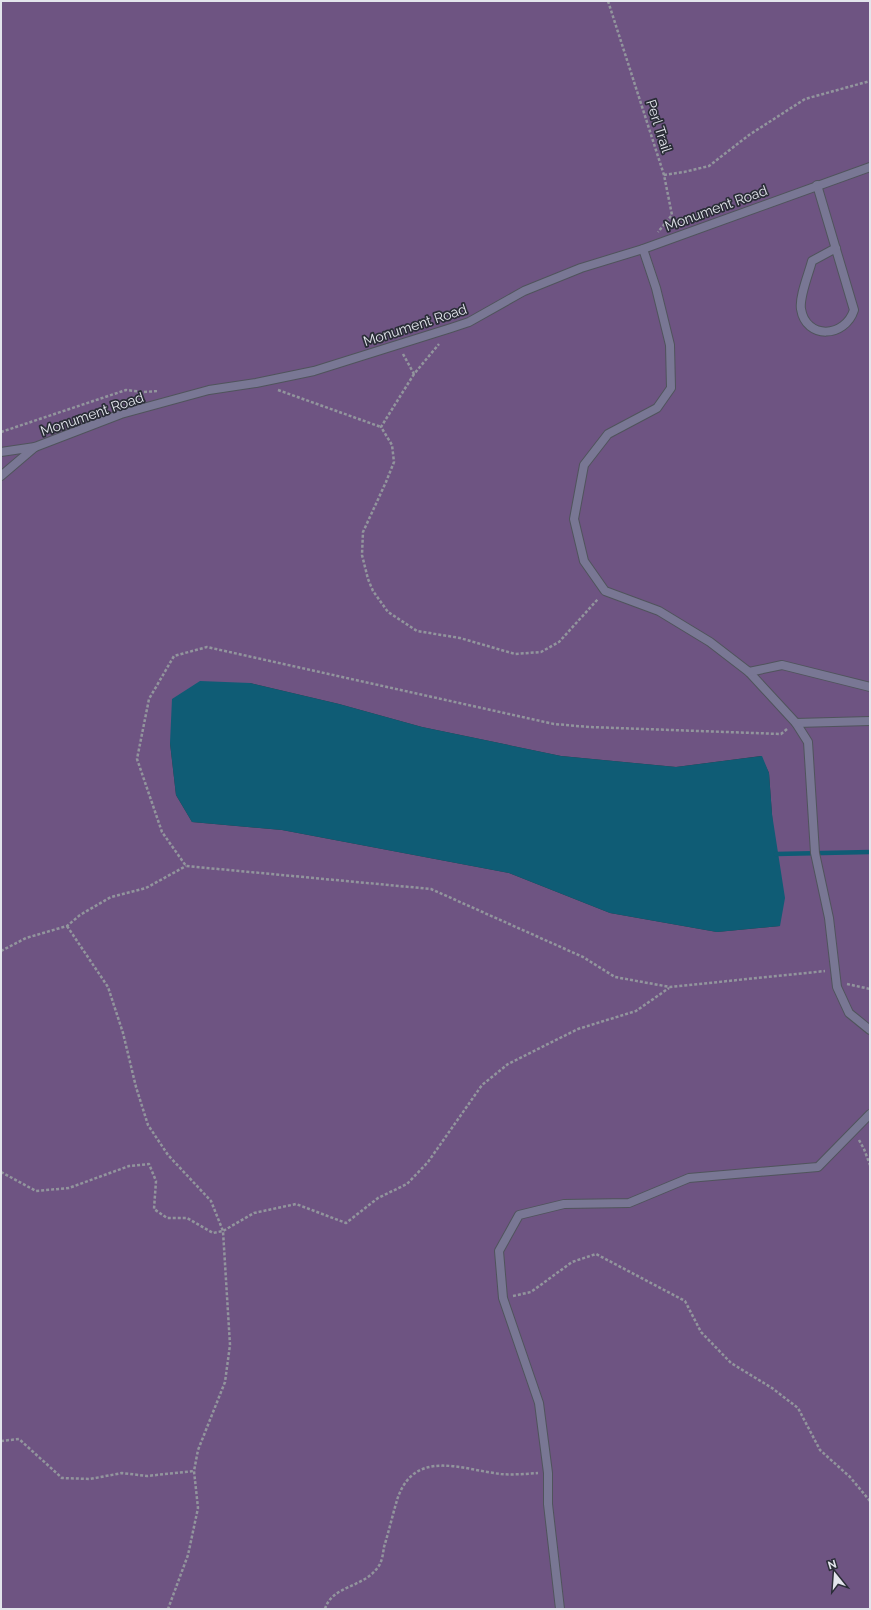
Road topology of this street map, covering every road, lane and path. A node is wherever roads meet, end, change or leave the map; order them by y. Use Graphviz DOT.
graph roads {
  1 [pos="608,1"];
  2 [pos="870,81"];
  3 [pos="870,167"];
  4 [pos="664,175"];
  5 [pos="817,185"];
  6 [pos="836,248"];
  7 [pos="643,249"];
  8 [pos="451,328"];
  9 [pos="398,344"];
  10 [pos="414,374"];
  11 [pos="256,383"];
  12 [pos="161,390"];
  13 [pos="381,427"];
  14 [pos="1,432"];
  15 [pos="35,447"];
  16 [pos="1,452"];
  17 [pos="1,476"];
  18 [pos="605,590"];
  19 [pos="749,672"];
  20 [pos="870,687"];
  21 [pos="870,720"];
  22 [pos="796,723"];
  23 [pos="186,866"];
  24 [pos="67,926"];
  25 [pos="1,951"];
  26 [pos="835,970"];
  27 [pos="836,981"];
  28 [pos="670,987"];
  29 [pos="870,989"];
  30 [pos="870,1030"];
  31 [pos="870,1114"];
  32 [pos="853,1131"];
  33 [pos="870,1165"];
  34 [pos="1,1172"];
  35 [pos="223,1231"];
  36 [pos="502,1298"];
  37 [pos="1,1441"];
  38 [pos="194,1471"];
  39 [pos="548,1473"];
  40 [pos="870,1501"];
  41 [pos="168,1609"];
  42 [pos="325,1609"];
  43 [pos="560,1609"];
  1 -- 4 [label="path, Perl Trail"];
  2 -- 4 [label="path"];
  3 -- 5 [label="street, Monument Road"];
  4 -- 7 [label="path, Perl Trail"];
  5 -- 6 [label="street"];
  5 -- 7 [label="street, Monument Road"];
  6 -- 6 [label="street"];
  7 -- 8 [label="street, Monument Road"];
  7 -- 18 [label="street"];
  8 -- 9 [label="street, Monument Road"];
  8 -- 10 [label="path"];
  9 -- 10 [label="path"];
  9 -- 11 [label="street, Monument Road"];
  10 -- 13 [label="path"];
  11 -- 13 [label="path"];
  11 -- 15 [label="street, Monument Road"];
  12 -- 14 [label="path"];
  13 -- 18 [label="path"];
  15 -- 16 [label="street, Monument Road"];
  15 -- 17 [label="street"];
  18 -- 19 [label="street"];
  19 -- 20 [label="street"];
  19 -- 22 [label="street"];
  21 -- 22 [label="street"];
  22 -- 23 [label="path"];
  22 -- 26 [label="street"];
  23 -- 24 [label="path"];
  23 -- 28 [label="path"];
  24 -- 25 [label="path"];
  24 -- 35 [label="path"];
  26 -- 27 [label="street"];
  26 -- 28 [label="path"];
  27 -- 29 [label="path"];
  27 -- 30 [label="street"];
  28 -- 35 [label="path"];
  31 -- 32 [label="street"];
  32 -- 33 [label="path"];
  32 -- 36 [label="street"];
  34 -- 35 [label="path"];
  35 -- 38 [label="path"];
  36 -- 39 [label="street"];
  36 -- 40 [label="path"];
  37 -- 38 [label="path"];
  38 -- 41 [label="path"];
  39 -- 42 [label="path"];
  39 -- 43 [label="street"];
}
